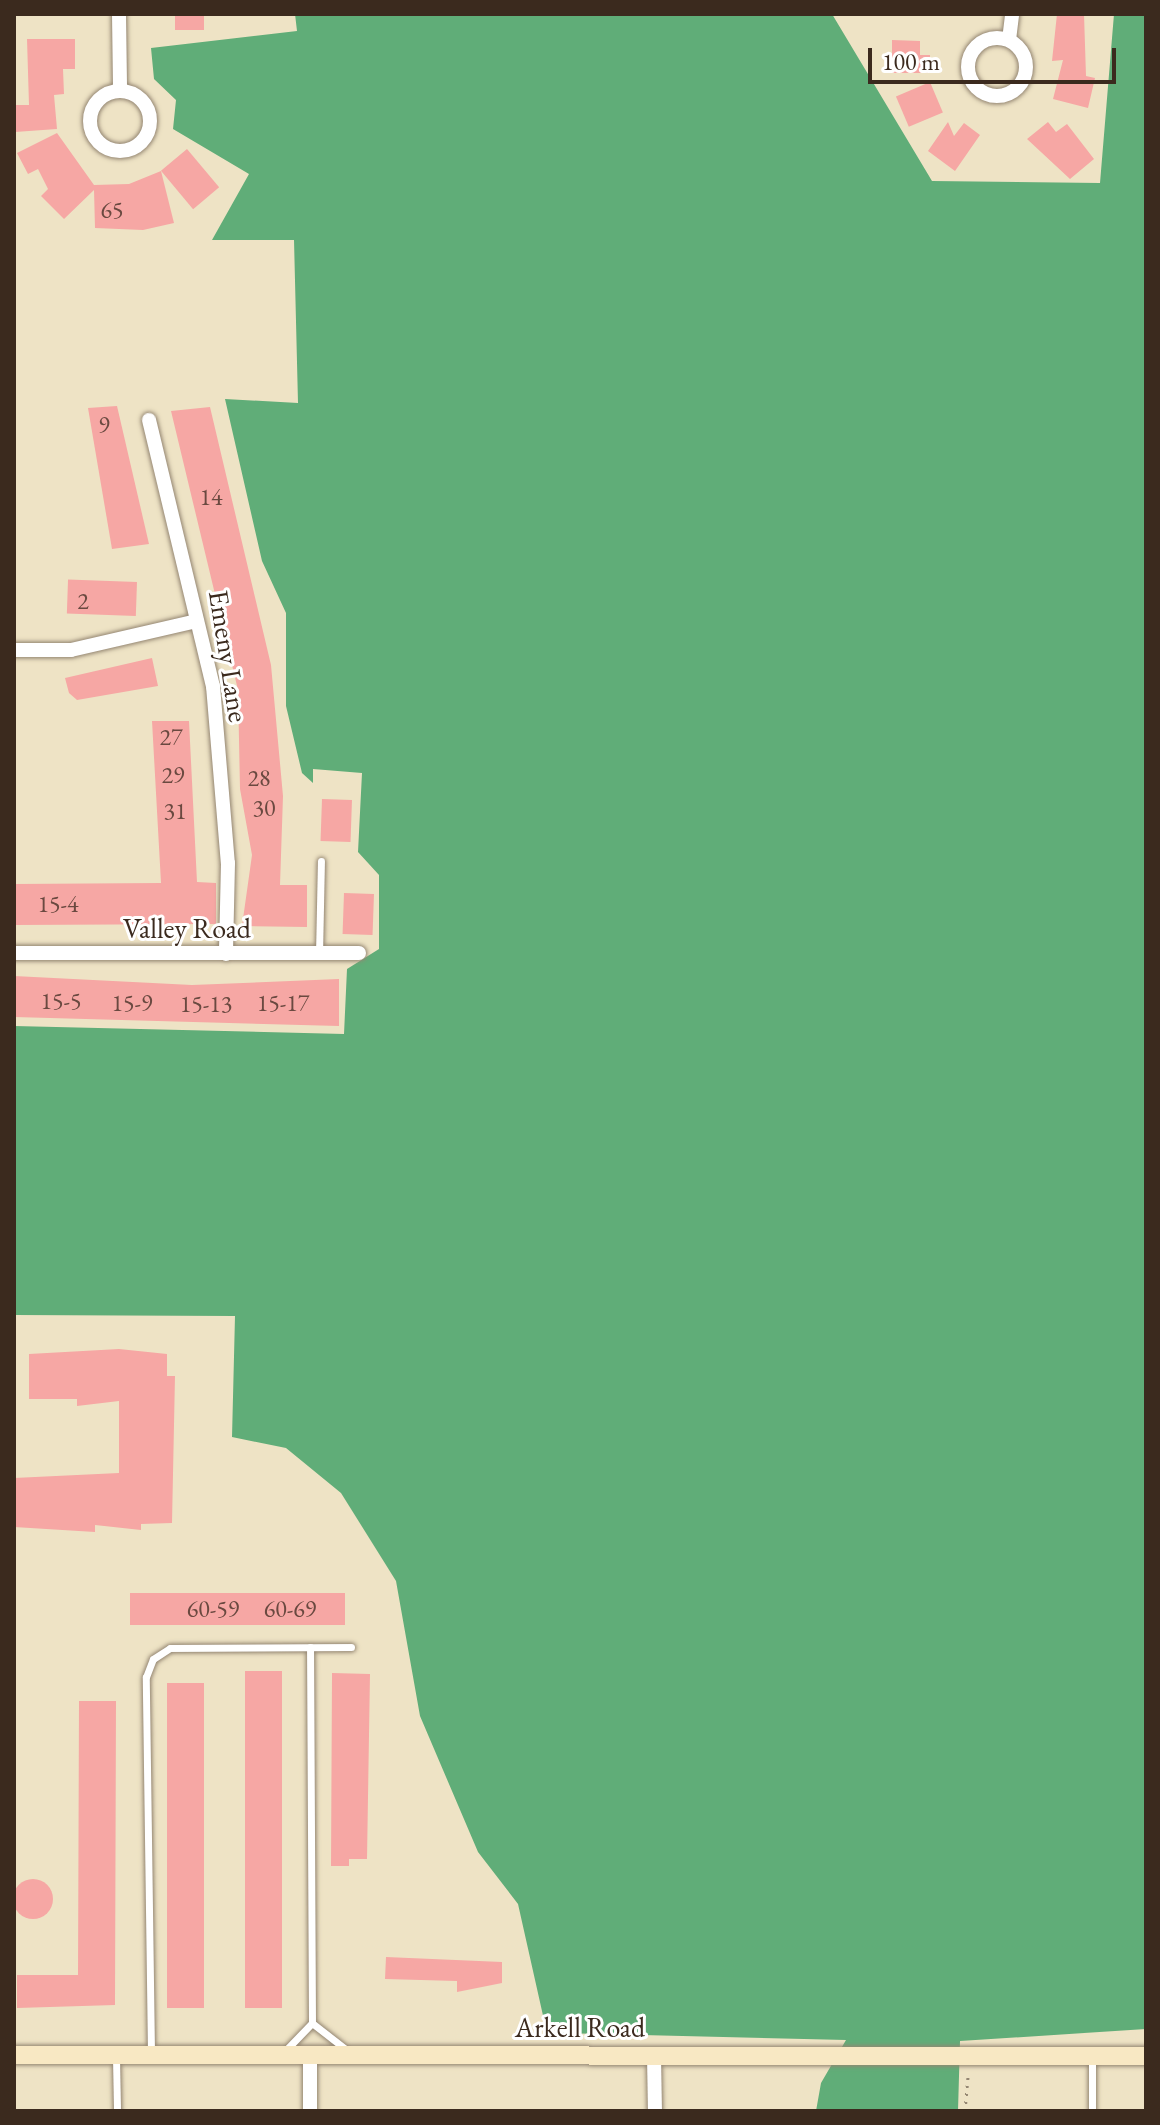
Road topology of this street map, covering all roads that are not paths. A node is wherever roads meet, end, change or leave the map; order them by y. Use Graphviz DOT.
graph roads {
  1 [pos="119,14"];
  2 [pos="1012,14"];
  3 [pos="1009,40"];
  4 [pos="120,90"];
  5 [pos="149,420"];
  6 [pos="197,621"];
  7 [pos="14,650"];
  8 [pos="321,861"];
  9 [pos="14,953"];
  10 [pos="359,953"];
  11 [pos="226,954"];
  12 [pos="319,954"];
  13 [pos="310,1647"];
  14 [pos="351,1647"];
  15 [pos="312,2023"];
  16 [pos="14,2055"];
  17 [pos="116,2055"];
  18 [pos="151,2055"];
  19 [pos="281,2055"];
  20 [pos="310,2055"];
  21 [pos="353,2055"];
  22 [pos="1092,2055"];
  23 [pos="654,2056"];
  24 [pos="1146,2056"];
  25 [pos="117,2111"];
  26 [pos="310,2111"];
  27 [pos="655,2111"];
  28 [pos="1092,2111"];
  1 -- 4 [label="street"];
  2 -- 3 [label="street"];
  3 -- 3 [label="street"];
  4 -- 4 [label="street"];
  5 -- 6 [label="street, Emeny Lane"];
  6 -- 7 [label="street"];
  6 -- 11 [label="street, Emeny Lane"];
  8 -- 12 [label="lane"];
  9 -- 11 [label="street, Valley Road"];
  10 -- 12 [label="street, Valley Road"];
  11 -- 12 [label="street, Valley Road"];
  13 -- 14 [label="lane"];
  13 -- 15 [label="lane"];
  13 -- 18 [label="lane"];
  15 -- 19 [label="lane"];
  15 -- 21 [label="lane"];
  16 -- 17 [label="main road, Arkell Road"];
  17 -- 18 [label="main road, Arkell Road"];
  17 -- 25 [label="lane"];
  18 -- 19 [label="main road, Arkell Road"];
  19 -- 20 [label="main road, Arkell Road"];
  20 -- 21 [label="main road, Arkell Road"];
  20 -- 26 [label="street"];
  21 -- 23 [label="main road, Arkell Road"];
  22 -- 23 [label="main road, Arkell Road"];
  22 -- 24 [label="main road, Arkell Road"];
  22 -- 28 [label="lane"];
  23 -- 27 [label="street"];
}
